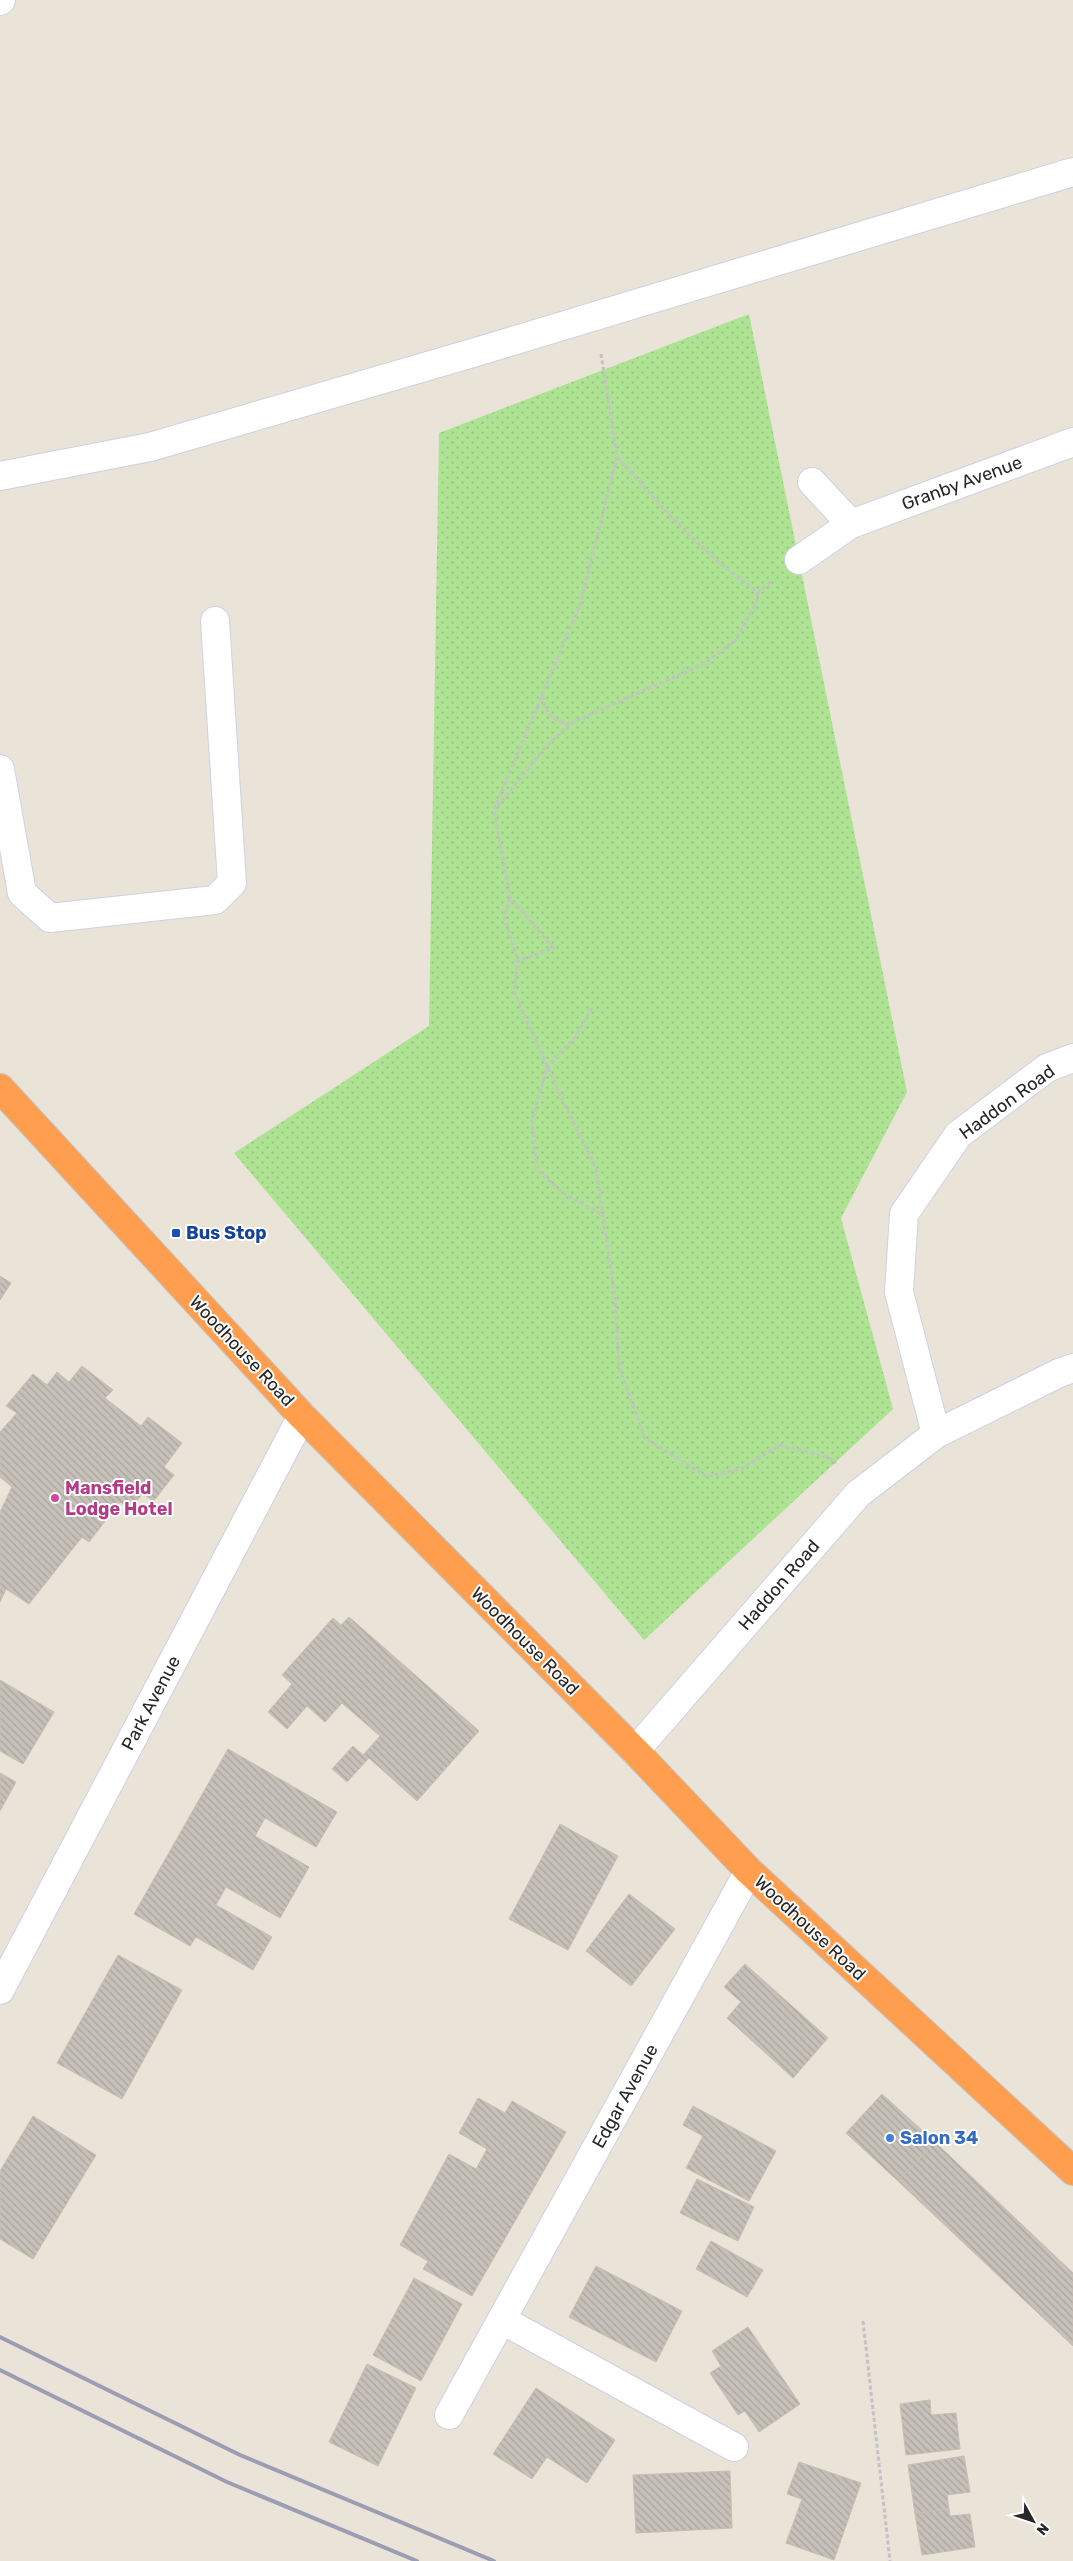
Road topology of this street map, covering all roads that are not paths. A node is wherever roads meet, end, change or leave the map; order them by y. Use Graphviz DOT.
graph roads {
  1 [pos="1073,172"];
  2 [pos="1073,442"];
  3 [pos="0,476"];
  4 [pos="812,482"];
  5 [pos="851,524"];
  6 [pos="799,560"];
  7 [pos="215,621"];
  8 [pos="0,769"];
  9 [pos="1073,1058"];
  10 [pos="0,1088"];
  11 [pos="1073,1368"];
  12 [pos="302,1416"];
  13 [pos="936,1434"];
  14 [pos="635,1751"];
  15 [pos="749,1871"];
  16 [pos="2,1981"];
  17 [pos="1073,2170"];
  18 [pos="502,2320"];
  19 [pos="449,2415"];
  20 [pos="734,2447"];
  1 -- 3 [label="street"];
  2 -- 5 [label="street, Granby Avenue"];
  4 -- 5 [label="street"];
  5 -- 6 [label="street, Granby Avenue"];
  7 -- 8 [label="street"];
  9 -- 13 [label="street, Haddon Road"];
  10 -- 12 [label="highway, Woodhouse Road"];
  11 -- 13 [label="street, Haddon Road"];
  12 -- 14 [label="highway, Woodhouse Road"];
  12 -- 16 [label="street, Park Avenue"];
  13 -- 14 [label="street, Haddon Road"];
  14 -- 15 [label="highway, Woodhouse Road"];
  15 -- 17 [label="highway, Woodhouse Road"];
  15 -- 18 [label="street, Edgar Avenue"];
  18 -- 19 [label="street, Edgar Avenue"];
  18 -- 20 [label="street"];
}
